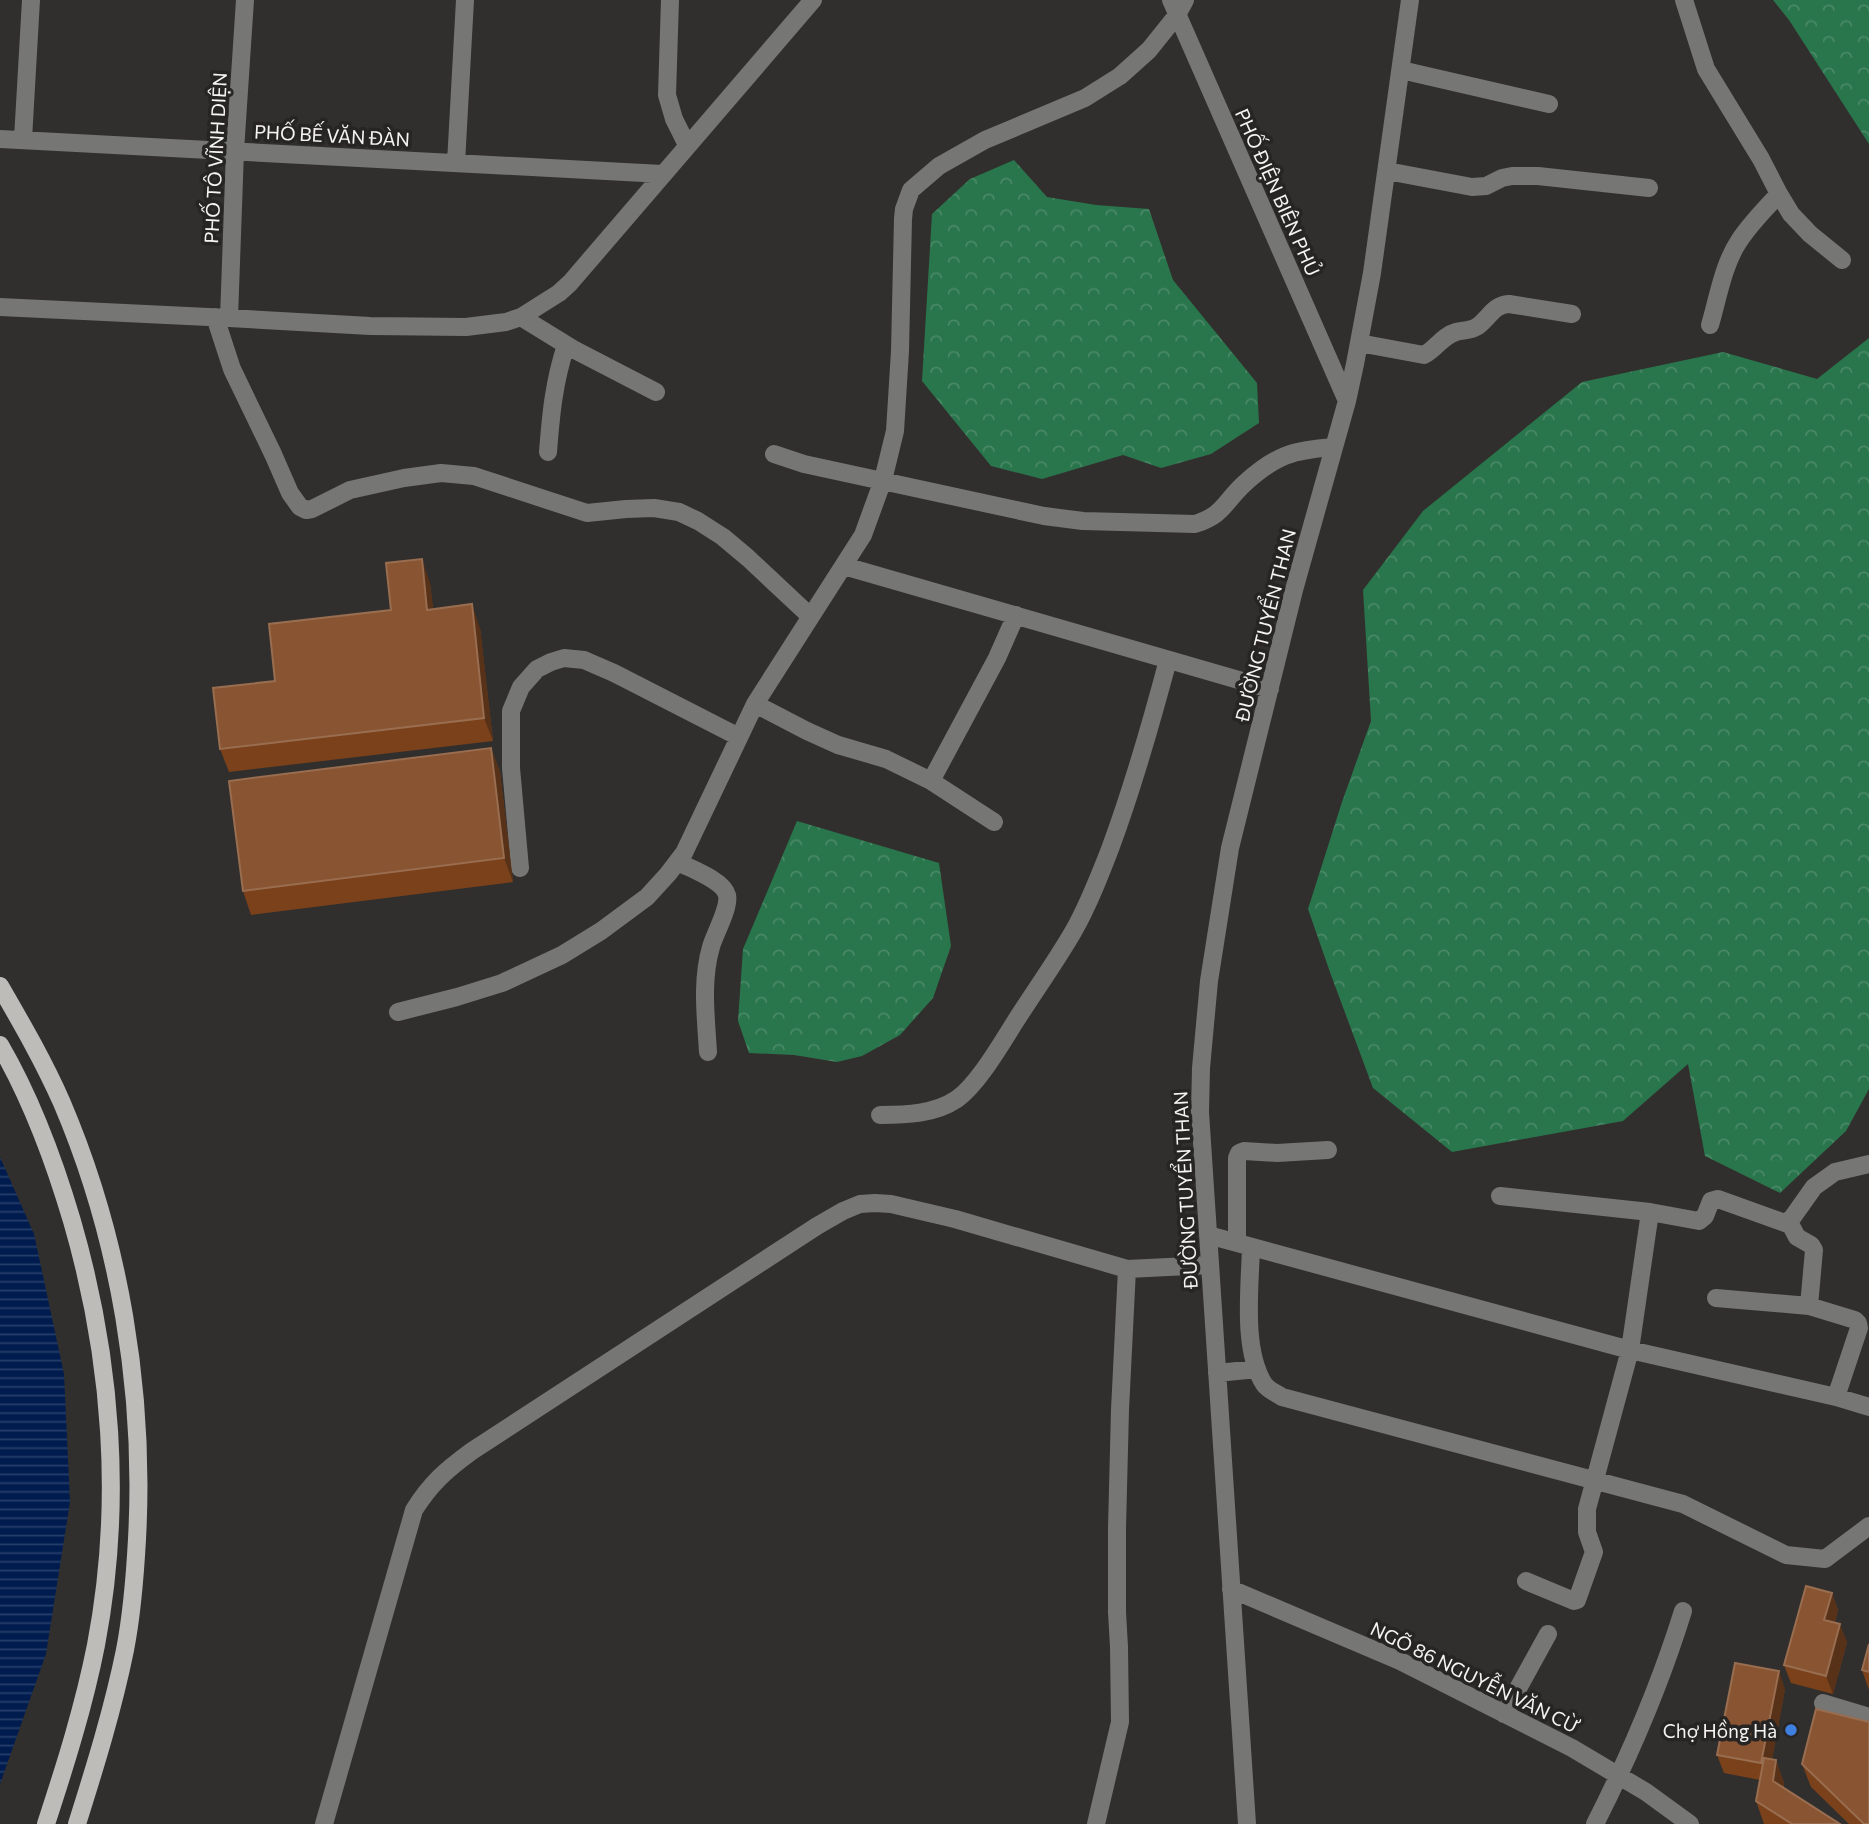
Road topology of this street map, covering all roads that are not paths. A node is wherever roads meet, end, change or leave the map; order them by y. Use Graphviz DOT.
graph roads {
  1 [pos="31,0"];
  2 [pos="245,0"];
  3 [pos="465,0"];
  4 [pos="670,0"];
  5 [pos="813,0"];
  6 [pos="1410,0"];
  7 [pos="1684,0"];
  8 [pos="1178,5"];
  9 [pos="1401,70"];
  10 [pos="1549,104"];
  11 [pos="0,139"];
  12 [pos="23,139"];
  13 [pos="687,145"];
  14 [pos="235,151"];
  15 [pos="456,163"];
  16 [pos="1387,171"];
  17 [pos="662,174"];
  18 [pos="1649,188"];
  19 [pos="1779,194"];
  20 [pos="1842,260"];
  21 [pos="0,307"];
  22 [pos="1572,314"];
  23 [pos="222,317"];
  24 [pos="521,317"];
  25 [pos="1710,325"];
  26 [pos="1359,343"];
  27 [pos="566,345"];
  28 [pos="656,392"];
  29 [pos="1347,401"];
  30 [pos="1334,447"];
  31 [pos="548,452"];
  32 [pos="774,454"];
  33 [pos="883,480"];
  34 [pos="845,566"];
  35 [pos="1016,615"];
  36 [pos="810,616"];
  37 [pos="1167,660"];
  38 [pos="1269,690"];
  39 [pos="755,704"];
  40 [pos="738,737"];
  41 [pos="931,781"];
  42 [pos="994,822"];
  43 [pos="678,862"];
  44 [pos="520,868"];
  45 [pos="0,986"];
  46 [pos="398,1012"];
  47 [pos="0,1045"];
  48 [pos="708,1052"];
  49 [pos="880,1115"];
  50 [pos="1328,1150"];
  51 [pos="1869,1164"];
  52 [pos="1500,1196"];
  53 [pos="1650,1212"];
  54 [pos="1789,1222"];
  55 [pos="1208,1235"];
  56 [pos="1244,1245"];
  57 [pos="1202,1266"];
  58 [pos="1128,1269"];
  59 [pos="1716,1298"];
  60 [pos="1809,1306"];
  61 [pos="1630,1350"];
  62 [pos="1257,1369"];
  63 [pos="1217,1373"];
  64 [pos="1836,1397"];
  65 [pos="1869,1407"];
  66 [pos="1596,1481"];
  67 [pos="1869,1526"];
  68 [pos="1526,1581"];
  69 [pos="1231,1589"];
  70 [pos="1683,1611"];
  71 [pos="1548,1634"];
  72 [pos="1823,1703"];
  73 [pos="1504,1713"];
  74 [pos="1869,1717"];
  75 [pos="1619,1776"];
  76 [pos="46,1824"];
  77 [pos="77,1824"];
  78 [pos="324,1824"];
  79 [pos="1096,1824"];
  80 [pos="1247,1824"];
  81 [pos="1595,1824"];
  82 [pos="1690,1824"];
  1 -- 12 [label="street"];
  2 -- 14 [label="street, PHỐ TÔ VĨNH DIỆN"];
  3 -- 15 [label="street"];
  4 -- 13 [label="street"];
  5 -- 13 [label="street"];
  6 -- 9 [label="street, ĐƯỜNG TUYỂN THAN"];
  7 -- 19 [label="street"];
  8 -- 29 [label="street, PHỐ ĐIỆN BIÊN PHỦ"];
  8 -- 33 [label="street"];
  9 -- 10 [label="street"];
  9 -- 16 [label="street, ĐƯỜNG TUYỂN THAN"];
  11 -- 12 [label="street, PHỐ BẾ VĂN ĐÀN"];
  12 -- 14 [label="street, PHỐ BẾ VĂN ĐÀN"];
  13 -- 17 [label="street"];
  14 -- 15 [label="street, PHỐ BẾ VĂN ĐÀN"];
  14 -- 23 [label="street, PHỐ TÔ VĨNH DIỆN"];
  15 -- 17 [label="street, PHỐ BẾ VĂN ĐÀN"];
  16 -- 18 [label="street"];
  16 -- 26 [label="street, ĐƯỜNG TUYỂN THAN"];
  17 -- 24 [label="street"];
  19 -- 20 [label="street"];
  19 -- 25 [label="street"];
  21 -- 23 [label="street"];
  22 -- 26 [label="street"];
  23 -- 24 [label="street"];
  23 -- 36 [label="street"];
  24 -- 27 [label="street"];
  26 -- 29 [label="street, ĐƯỜNG TUYỂN THAN"];
  27 -- 28 [label="street"];
  27 -- 31 [label="street"];
  29 -- 30 [label="street, ĐƯỜNG TUYỂN THAN"];
  30 -- 33 [label="street"];
  30 -- 38 [label="street, ĐƯỜNG TUYỂN THAN"];
  32 -- 33 [label="street"];
  33 -- 34 [label="street"];
  34 -- 35 [label="street"];
  34 -- 36 [label="street"];
  35 -- 37 [label="street"];
  35 -- 41 [label="street"];
  36 -- 39 [label="street"];
  37 -- 38 [label="street"];
  37 -- 49 [label="street"];
  38 -- 55 [label="street, ĐƯỜNG TUYỂN THAN"];
  39 -- 40 [label="street"];
  39 -- 41 [label="street"];
  40 -- 43 [label="street"];
  40 -- 44 [label="street"];
  41 -- 42 [label="street"];
  43 -- 46 [label="street"];
  43 -- 48 [label="street"];
  45 -- 77 [label="main road"];
  47 -- 76 [label="main road"];
  50 -- 56 [label="street"];
  51 -- 54 [label="street"];
  52 -- 53 [label="street"];
  53 -- 54 [label="street"];
  53 -- 61 [label="street"];
  54 -- 60 [label="street"];
  55 -- 56 [label="street"];
  55 -- 57 [label="street, ĐƯỜNG TUYỂN THAN"];
  56 -- 61 [label="street"];
  56 -- 62 [label="street"];
  57 -- 58 [label="street"];
  57 -- 63 [label="street, ĐƯỜNG TUYỂN THAN"];
  58 -- 78 [label="street"];
  58 -- 79 [label="street"];
  59 -- 60 [label="street"];
  60 -- 64 [label="street"];
  61 -- 64 [label="street"];
  61 -- 66 [label="street"];
  62 -- 63 [label="street"];
  62 -- 66 [label="street"];
  63 -- 69 [label="street, ĐƯỜNG TUYỂN THAN"];
  64 -- 65 [label="street"];
  66 -- 67 [label="street"];
  66 -- 68 [label="street"];
  69 -- 73 [label="street, NGÕ 86 NGUYỄN VĂN CỪ"];
  69 -- 80 [label="street, ĐƯỜNG TUYỂN THAN"];
  70 -- 75 [label="street"];
  71 -- 73 [label="street"];
  72 -- 74 [label="street"];
  73 -- 75 [label="street, NGÕ 86 NGUYỄN VĂN CỪ"];
  75 -- 81 [label="street"];
  75 -- 82 [label="street, NGÕ 86 NGUYỄN VĂN CỪ"];
}
